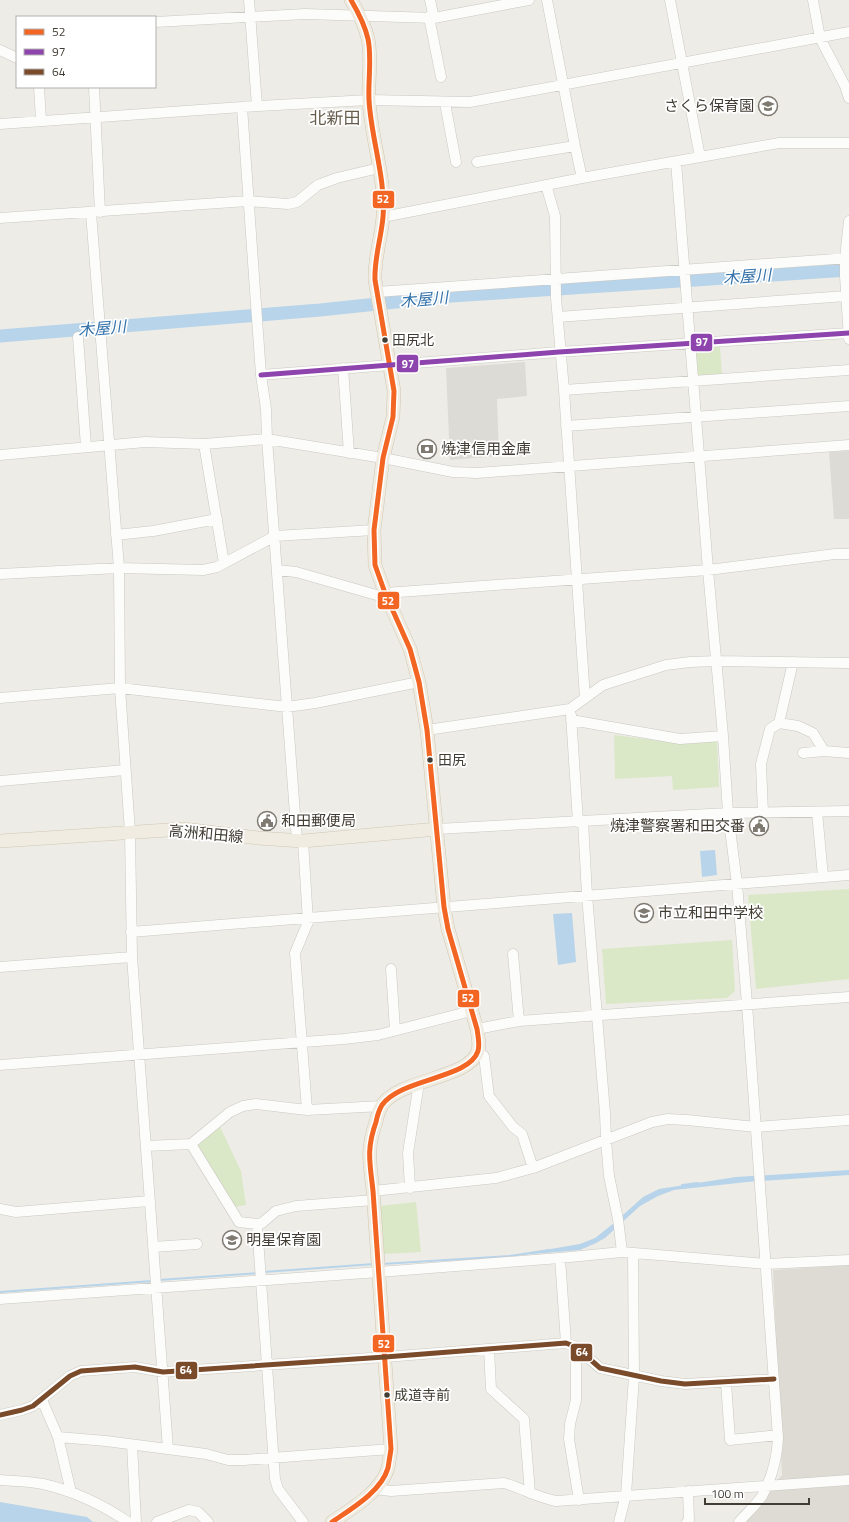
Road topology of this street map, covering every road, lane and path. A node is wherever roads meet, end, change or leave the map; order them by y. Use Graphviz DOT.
graph roads {
  1 [pos="249,0"];
  2 [pos="351,0"];
  3 [pos="430,0"];
  4 [pos="529,0"];
  5 [pos="547,0"];
  6 [pos="670,0"];
  7 [pos="813,0"];
  8 [pos="490,4"];
  9 [pos="360,15"];
  10 [pos="251,16"];
  11 [pos="431,17"];
  12 [pos="156,22"];
  13 [pos="849,32"];
  14 [pos="820,38"];
  15 [pos="0,50"];
  16 [pos="16,58"];
  17 [pos="681,64"];
  18 [pos="440,77"];
  19 [pos="564,86"];
  20 [pos="39,88"];
  21 [pos="94,88"];
  22 [pos="849,98"];
  23 [pos="369,100"];
  24 [pos="445,102"];
  25 [pos="257,106"];
  26 [pos="242,107"];
  27 [pos="96,117"];
  28 [pos="41,120"];
  29 [pos="0,124"];
  30 [pos="849,143"];
  31 [pos="575,146"];
  32 [pos="700,157"];
  33 [pos="456,162"];
  34 [pos="477,162"];
  35 [pos="676,162"];
  36 [pos="378,168"];
  37 [pos="582,178"];
  38 [pos="546,185"];
  39 [pos="248,201"];
  40 [pos="95,212"];
  41 [pos="0,218"];
  42 [pos="382,218"];
  43 [pos="849,221"];
  44 [pos="847,258"];
  45 [pos="686,269"];
  46 [pos="556,283"];
  47 [pos="377,295"];
  48 [pos="846,296"];
  49 [pos="688,308"];
  50 [pos="558,317"];
  51 [pos="849,333"];
  52 [pos="78,337"];
  53 [pos="849,339"];
  54 [pos="691,344"];
  55 [pos="559,352"];
  56 [pos="390,365"];
  57 [pos="343,368"];
  58 [pos="849,370"];
  59 [pos="261,375"];
  60 [pos="693,381"];
  61 [pos="564,390"];
  62 [pos="849,406"];
  63 [pos="696,417"];
  64 [pos="566,426"];
  65 [pos="267,439"];
  66 [pos="204,444"];
  67 [pos="109,445"];
  68 [pos="849,445"];
  69 [pos="86,447"];
  70 [pos="349,453"];
  71 [pos="0,455"];
  72 [pos="699,456"];
  73 [pos="384,458"];
  74 [pos="569,466"];
  75 [pos="217,519"];
  76 [pos="374,530"];
  77 [pos="116,535"];
  78 [pos="275,536"];
  79 [pos="849,554"];
  80 [pos="224,563"];
  81 [pos="119,568"];
  82 [pos="277,570"];
  83 [pos="708,570"];
  84 [pos="0,574"];
  85 [pos="577,580"];
  86 [pos="386,596"];
  87 [pos="717,661"];
  88 [pos="792,662"];
  89 [pos="849,663"];
  90 [pos="419,682"];
  91 [pos="120,688"];
  92 [pos="0,698"];
  93 [pos="585,698"];
  94 [pos="287,707"];
  95 [pos="570,709"];
  96 [pos="571,720"];
  97 [pos="779,723"];
  98 [pos="427,730"];
  99 [pos="723,736"];
  100 [pos="824,751"];
  101 [pos="803,753"];
  102 [pos="849,753"];
  103 [pos="125,770"];
  104 [pos="0,781"];
  105 [pos="849,811"];
  106 [pos="817,812"];
  107 [pos="728,813"];
  108 [pos="763,813"];
  109 [pos="581,822"];
  110 [pos="437,829"];
  111 [pos="130,832"];
  112 [pos="0,841"];
  113 [pos="300,841"];
  114 [pos="849,875"];
  115 [pos="823,877"];
  116 [pos="737,884"];
  117 [pos="587,896"];
  118 [pos="444,907"];
  119 [pos="308,918"];
  120 [pos="131,932"];
  121 [pos="513,954"];
  122 [pos="132,957"];
  123 [pos="0,967"];
  124 [pos="391,969"];
  125 [pos="849,997"];
  126 [pos="747,1004"];
  127 [pos="471,1011"];
  128 [pos="596,1016"];
  129 [pos="519,1021"];
  130 [pos="477,1029"];
  131 [pos="395,1030"];
  132 [pos="302,1043"];
  133 [pos="478,1051"];
  134 [pos="139,1055"];
  135 [pos="0,1065"];
  136 [pos="419,1083"];
  137 [pos="382,1106"];
  138 [pos="307,1110"];
  139 [pos="849,1120"];
  140 [pos="756,1127"];
  141 [pos="606,1140"];
  142 [pos="191,1144"];
  143 [pos="146,1146"];
  144 [pos="533,1168"];
  145 [pos="410,1188"];
  146 [pos="374,1196"];
  147 [pos="149,1201"];
  148 [pos="0,1209"];
  149 [pos="257,1224"];
  150 [pos="197,1244"];
  151 [pos="153,1247"];
  152 [pos="622,1252"];
  153 [pos="633,1253"];
  154 [pos="560,1258"];
  155 [pos="849,1260"];
  156 [pos="766,1264"];
  157 [pos="379,1272"];
  158 [pos="261,1280"];
  159 [pos="156,1289"];
  160 [pos="0,1299"];
  161 [pos="566,1343"];
  162 [pos="576,1347"];
  163 [pos="489,1349"];
  164 [pos="385,1357"];
  165 [pos="267,1365"];
  166 [pos="163,1372"];
  167 [pos="634,1376"];
  168 [pos="774,1379"];
  169 [pos="726,1382"];
  170 [pos="42,1400"];
  171 [pos="0,1415"];
  172 [pos="778,1435"];
  173 [pos="58,1437"];
  174 [pos="132,1445"];
  175 [pos="390,1449"];
  176 [pos="168,1450"];
  177 [pos="274,1458"];
  178 [pos="0,1480"];
  179 [pos="849,1480"];
  180 [pos="766,1486"];
  181 [pos="375,1489"];
  182 [pos="688,1491"];
  183 [pos="71,1492"];
  184 [pos="530,1493"];
  185 [pos="626,1495"];
  186 [pos="579,1500"];
  187 [pos="128,1522"];
  188 [pos="136,1522"];
  189 [pos="157,1522"];
  190 [pos="208,1522"];
  191 [pos="303,1522"];
  192 [pos="332,1522"];
  193 [pos="619,1522"];
  194 [pos="687,1522"];
  195 [pos="739,1522"];
  1 -- 10 [label="street"];
  2 -- 9 [label="main road"];
  3 -- 11 [label="street"];
  4 -- 8 [label="street"];
  5 -- 19 [label="street"];
  6 -- 17 [label="street"];
  7 -- 14 [label="street"];
  8 -- 11 [label="street"];
  9 -- 10 [label="street"];
  9 -- 11 [label="street"];
  9 -- 23 [label="main road"];
  10 -- 12 [label="street"];
  10 -- 25 [label="street"];
  11 -- 18 [label="street"];
  13 -- 14 [label="street"];
  14 -- 17 [label="street"];
  14 -- 22 [label="street"];
  15 -- 16 [label="street"];
  17 -- 19 [label="street"];
  17 -- 32 [label="street"];
  19 -- 24 [label="street"];
  19 -- 31 [label="street"];
  20 -- 28 [label="street"];
  21 -- 27 [label="street"];
  23 -- 24 [label="street"];
  23 -- 25 [label="street"];
  23 -- 36 [label="main road"];
  24 -- 33 [label="street"];
  25 -- 26 [label="street"];
  26 -- 27 [label="street"];
  26 -- 39 [label="street"];
  27 -- 28 [label="street"];
  27 -- 40 [label="street"];
  28 -- 29 [label="street"];
  30 -- 32 [label="street"];
  31 -- 34 [label="street"];
  31 -- 37 [label="street"];
  32 -- 35 [label="street"];
  35 -- 37 [label="street"];
  35 -- 45 [label="street"];
  36 -- 39 [label="street"];
  36 -- 42 [label="main road"];
  37 -- 38 [label="street"];
  38 -- 42 [label="street"];
  38 -- 46 [label="street"];
  39 -- 40 [label="street"];
  39 -- 59 [label="street"];
  40 -- 41 [label="street"];
  40 -- 67 [label="street"];
  42 -- 47 [label="main road"];
  43 -- 44 [label="street"];
  44 -- 45 [label="street"];
  44 -- 48 [label="street"];
  45 -- 46 [label="street"];
  45 -- 49 [label="street"];
  46 -- 47 [label="street"];
  46 -- 50 [label="street"];
  47 -- 56 [label="main road"];
  48 -- 49 [label="street"];
  48 -- 51 [label="street"];
  49 -- 50 [label="street"];
  49 -- 54 [label="street"];
  50 -- 55 [label="street"];
  51 -- 53 [label="street"];
  51 -- 54 [label="street"];
  52 -- 69 [label="street"];
  54 -- 55 [label="street"];
  54 -- 60 [label="street"];
  55 -- 56 [label="street"];
  55 -- 61 [label="street"];
  56 -- 57 [label="street"];
  56 -- 73 [label="main road"];
  57 -- 59 [label="street"];
  57 -- 70 [label="street"];
  58 -- 60 [label="street"];
  59 -- 65 [label="street"];
  60 -- 61 [label="street"];
  60 -- 63 [label="street"];
  61 -- 64 [label="street"];
  62 -- 63 [label="street"];
  63 -- 64 [label="street"];
  63 -- 72 [label="street"];
  64 -- 74 [label="street"];
  65 -- 66 [label="street"];
  65 -- 70 [label="street"];
  65 -- 78 [label="street"];
  66 -- 67 [label="street"];
  66 -- 75 [label="street"];
  67 -- 69 [label="street"];
  67 -- 77 [label="street"];
  68 -- 72 [label="street"];
  69 -- 71 [label="street"];
  70 -- 73 [label="street"];
  72 -- 74 [label="street"];
  72 -- 83 [label="street"];
  73 -- 74 [label="street"];
  73 -- 76 [label="main road"];
  74 -- 85 [label="street"];
  75 -- 77 [label="street"];
  75 -- 80 [label="street"];
  76 -- 78 [label="street"];
  76 -- 86 [label="main road"];
  77 -- 81 [label="street"];
  78 -- 80 [label="street"];
  78 -- 82 [label="street"];
  79 -- 83 [label="street"];
  80 -- 81 [label="street"];
  81 -- 84 [label="street"];
  81 -- 91 [label="street"];
  82 -- 86 [label="street"];
  82 -- 94 [label="street"];
  83 -- 85 [label="street"];
  83 -- 87 [label="street"];
  85 -- 86 [label="street"];
  85 -- 93 [label="street"];
  86 -- 90 [label="main road"];
  87 -- 88 [label="street"];
  87 -- 93 [label="street"];
  87 -- 99 [label="street"];
  88 -- 89 [label="street"];
  88 -- 97 [label="street"];
  90 -- 94 [label="street"];
  90 -- 98 [label="main road"];
  91 -- 92 [label="street"];
  91 -- 94 [label="street"];
  91 -- 103 [label="street"];
  93 -- 95 [label="street"];
  94 -- 113 [label="street"];
  95 -- 96 [label="street"];
  95 -- 98 [label="street"];
  96 -- 99 [label="street"];
  96 -- 109 [label="street"];
  97 -- 100 [label="street"];
  97 -- 108 [label="street"];
  98 -- 110 [label="main road"];
  99 -- 107 [label="street"];
  100 -- 101 [label="street"];
  100 -- 102 [label="street"];
  103 -- 104 [label="street"];
  103 -- 111 [label="street"];
  105 -- 106 [label="street"];
  106 -- 108 [label="street"];
  106 -- 115 [label="street"];
  107 -- 108 [label="street"];
  107 -- 109 [label="street"];
  107 -- 116 [label="street"];
  109 -- 110 [label="street"];
  109 -- 117 [label="street"];
  110 -- 113 [label="main road, 高洲和田線"];
  110 -- 118 [label="main road"];
  111 -- 112 [label="main road, 高洲和田線"];
  111 -- 113 [label="main road, 高洲和田線"];
  111 -- 120 [label="street"];
  113 -- 119 [label="street"];
  114 -- 115 [label="street"];
  115 -- 116 [label="street"];
  116 -- 117 [label="street"];
  116 -- 126 [label="street"];
  117 -- 118 [label="street"];
  117 -- 128 [label="street"];
  118 -- 119 [label="street"];
  118 -- 127 [label="main road"];
  119 -- 120 [label="street"];
  119 -- 132 [label="street"];
  120 -- 122 [label="street"];
  121 -- 129 [label="street"];
  122 -- 123 [label="street"];
  122 -- 134 [label="street"];
  124 -- 131 [label="street"];
  125 -- 126 [label="street"];
  126 -- 128 [label="street"];
  126 -- 140 [label="street"];
  127 -- 130 [label="main road"];
  127 -- 131 [label="street"];
  128 -- 129 [label="street"];
  128 -- 141 [label="street"];
  129 -- 130 [label="street"];
  130 -- 133 [label="main road"];
  131 -- 132 [label="street"];
  132 -- 134 [label="street"];
  132 -- 138 [label="street"];
  133 -- 136 [label="main road"];
  133 -- 144 [label="street"];
  134 -- 135 [label="street"];
  134 -- 143 [label="street"];
  136 -- 137 [label="main road"];
  136 -- 145 [label="street"];
  137 -- 138 [label="street"];
  137 -- 146 [label="main road"];
  138 -- 142 [label="street"];
  139 -- 140 [label="street"];
  140 -- 141 [label="street"];
  140 -- 156 [label="street"];
  141 -- 144 [label="street"];
  141 -- 152 [label="street"];
  142 -- 143 [label="street"];
  142 -- 149 [label="street"];
  143 -- 147 [label="street"];
  144 -- 145 [label="street"];
  145 -- 146 [label="street"];
  146 -- 149 [label="street"];
  146 -- 157 [label="main road"];
  147 -- 148 [label="street"];
  147 -- 151 [label="street"];
  149 -- 158 [label="street"];
  150 -- 151 [label="street"];
  151 -- 159 [label="street"];
  152 -- 153 [label="street"];
  152 -- 154 [label="street"];
  153 -- 156 [label="street"];
  153 -- 167 [label="street"];
  154 -- 157 [label="street"];
  154 -- 161 [label="street"];
  155 -- 156 [label="street"];
  156 -- 168 [label="street"];
  157 -- 158 [label="street"];
  157 -- 164 [label="main road"];
  158 -- 159 [label="street"];
  158 -- 165 [label="street"];
  159 -- 160 [label="street"];
  159 -- 166 [label="street"];
  161 -- 162 [label="street"];
  161 -- 163 [label="street"];
  162 -- 167 [label="street"];
  162 -- 186 [label="street"];
  163 -- 164 [label="street"];
  163 -- 184 [label="street"];
  164 -- 165 [label="street"];
  164 -- 175 [label="main road"];
  165 -- 166 [label="street"];
  165 -- 177 [label="street"];
  166 -- 170 [label="street"];
  166 -- 176 [label="street"];
  167 -- 169 [label="street"];
  167 -- 185 [label="street"];
  168 -- 169 [label="street"];
  168 -- 172 [label="street"];
  169 -- 172 [label="street"];
  170 -- 171 [label="street"];
  170 -- 173 [label="street"];
  172 -- 180 [label="street"];
  173 -- 174 [label="street"];
  173 -- 183 [label="street"];
  174 -- 176 [label="street"];
  174 -- 188 [label="street"];
  175 -- 177 [label="street"];
  175 -- 181 [label="main road"];
  176 -- 177 [label="street"];
  177 -- 191 [label="street"];
  178 -- 183 [label="street"];
  179 -- 180 [label="street"];
  180 -- 182 [label="street"];
  180 -- 195 [label="street"];
  181 -- 184 [label="street"];
  181 -- 192 [label="main road"];
  182 -- 185 [label="street"];
  182 -- 194 [label="street"];
  183 -- 187 [label="street"];
  184 -- 186 [label="street"];
  185 -- 186 [label="street"];
  185 -- 193 [label="street"];
  189 -- 190 [label="street"];
}
